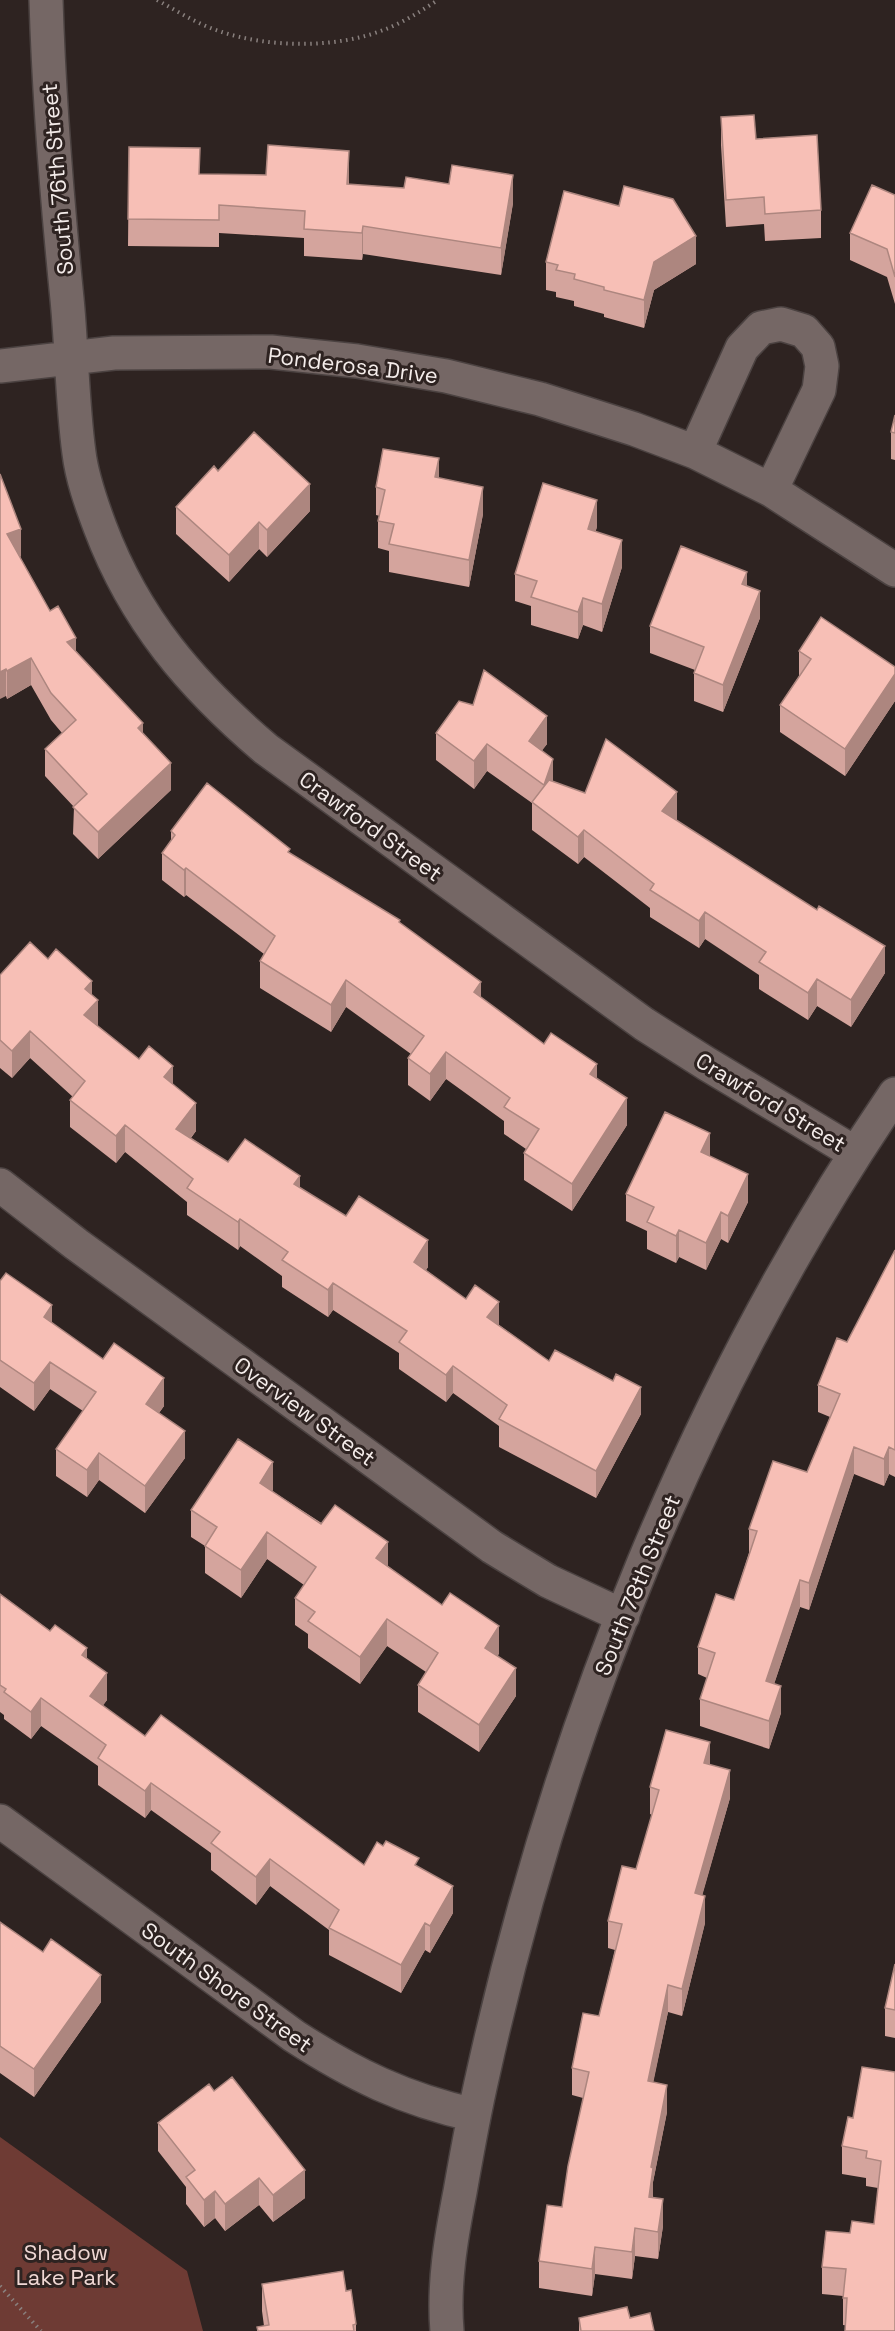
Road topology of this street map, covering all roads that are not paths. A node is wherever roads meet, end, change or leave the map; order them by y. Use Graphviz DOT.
graph roads {
  1 [pos="46,0"];
  2 [pos="72,357"];
  3 [pos="0,366"];
  4 [pos="695,452"];
  5 [pos="771,490"];
  6 [pos="895,570"];
  7 [pos="895,1094"];
  8 [pos="855,1153"];
  9 [pos="0,1185"];
  10 [pos="623,1616"];
  11 [pos="0,1821"];
  12 [pos="474,2115"];
  13 [pos="447,2331"];
  1 -- 2 [label="street, South 76th Street"];
  2 -- 3 [label="street, Ponderosa Drive"];
  2 -- 4 [label="street, Ponderosa Drive"];
  2 -- 8 [label="street, Crawford Street"];
  4 -- 5 [label="street, Ponderosa Drive"];
  4 -- 5 [label="street"];
  5 -- 6 [label="street, Ponderosa Drive"];
  7 -- 8 [label="street, South 78th Street"];
  8 -- 10 [label="street, South 78th Street"];
  9 -- 10 [label="street, Overview Street"];
  10 -- 12 [label="street, South 78th Street"];
  11 -- 12 [label="street, South Shore Street"];
  12 -- 13 [label="street, South 78th Street"];
}
